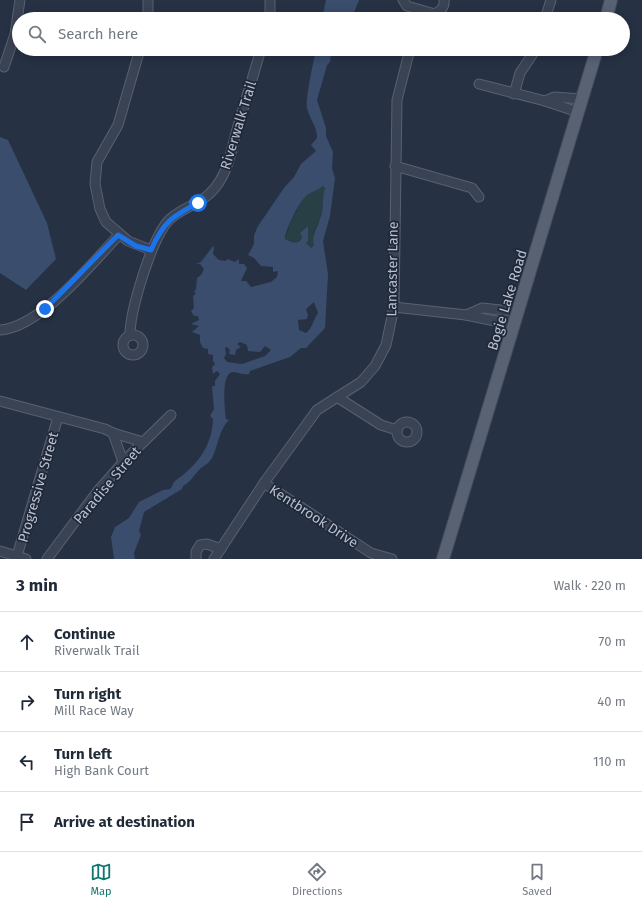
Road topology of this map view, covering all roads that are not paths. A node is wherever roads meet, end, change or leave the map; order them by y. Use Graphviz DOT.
graph roads {
  1 [pos="20,0"];
  2 [pos="148,0"];
  3 [pos="270,0"];
  4 [pos="403,0"];
  5 [pos="444,0"];
  6 [pos="551,0"];
  7 [pos="611,0"];
  8 [pos="18,12"];
  9 [pos="148,12"];
  10 [pos="270,12"];
  11 [pos="416,12"];
  12 [pos="438,12"];
  13 [pos="547,12"];
  14 [pos="608,12"];
  15 [pos="12,43"];
  16 [pos="138,56"];
  17 [pos="259,56"];
  18 [pos="408,56"];
  19 [pos="531,56"];
  20 [pos="595,56"];
  21 [pos="4,67"];
  22 [pos="479,84"];
  23 [pos="514,94"];
  24 [pos="582,98"];
  25 [pos="545,101"];
  26 [pos="578,112"];
  27 [pos="395,166"];
  28 [pos="479,197"];
  29 [pos="118,235"];
  30 [pos="151,250"];
  31 [pos="394,306"];
  32 [pos="518,312"];
  33 [pos="466,315"];
  34 [pos="514,325"];
  35 [pos="0,330"];
  36 [pos="130,336"];
  37 [pos="337,397"];
  38 [pos="0,401"];
  39 [pos="171,415"];
  40 [pos="58,417"];
  41 [pos="397,430"];
  42 [pos="113,433"];
  43 [pos="143,442"];
  44 [pos="123,462"];
  45 [pos="264,483"];
  46 [pos="221,549"];
  47 [pos="0,551"];
  48 [pos="370,556"];
  49 [pos="22,558"];
  50 [pos="47,559"];
  51 [pos="196,559"];
  52 [pos="214,559"];
  53 [pos="388,559"];
  54 [pos="443,559"];
  1 -- 8 [label="street"];
  2 -- 9 [label="street"];
  3 -- 10 [label="street"];
  4 -- 11 [label="street"];
  5 -- 12 [label="street"];
  6 -- 13 [label="street"];
  7 -- 14 [label="main road"];
  15 -- 21 [label="street"];
  16 -- 29 [label="street"];
  17 -- 30 [label="street, Riverwalk Trail"];
  18 -- 27 [label="street, Lancaster Lane"];
  19 -- 23 [label="street"];
  20 -- 24 [label="main road, Bogie Lake Road"];
  22 -- 23 [label="street"];
  23 -- 25 [label="street"];
  24 -- 25 [label="street"];
  24 -- 26 [label="main road, Bogie Lake Road"];
  25 -- 26 [label="street"];
  26 -- 32 [label="main road, Bogie Lake Road"];
  27 -- 28 [label="street"];
  27 -- 31 [label="street, Lancaster Lane"];
  29 -- 30 [label="street"];
  29 -- 35 [label="street"];
  30 -- 36 [label="street, Riverwalk Trail"];
  31 -- 33 [label="street"];
  31 -- 37 [label="street, Lancaster Lane"];
  32 -- 33 [label="street"];
  32 -- 34 [label="main road, Bogie Lake Road"];
  33 -- 34 [label="street"];
  34 -- 54 [label="main road, Bogie Lake Road"];
  37 -- 41 [label="street"];
  37 -- 45 [label="street, Lancaster Lane"];
  38 -- 40 [label="street"];
  39 -- 43 [label="street, Paradise Street"];
  40 -- 42 [label="street"];
  40 -- 49 [label="street, Progressive Street"];
  42 -- 43 [label="street"];
  42 -- 44 [label="street"];
  43 -- 44 [label="street, Paradise Street"];
  44 -- 50 [label="street, Paradise Street"];
  45 -- 46 [label="street, Lancaster Lane"];
  45 -- 48 [label="street, Kentbrook Drive"];
  46 -- 51 [label="street"];
  46 -- 52 [label="street, Lancaster Lane"];
  47 -- 49 [label="street"];
  48 -- 53 [label="street, Kentbrook Drive"];
}
